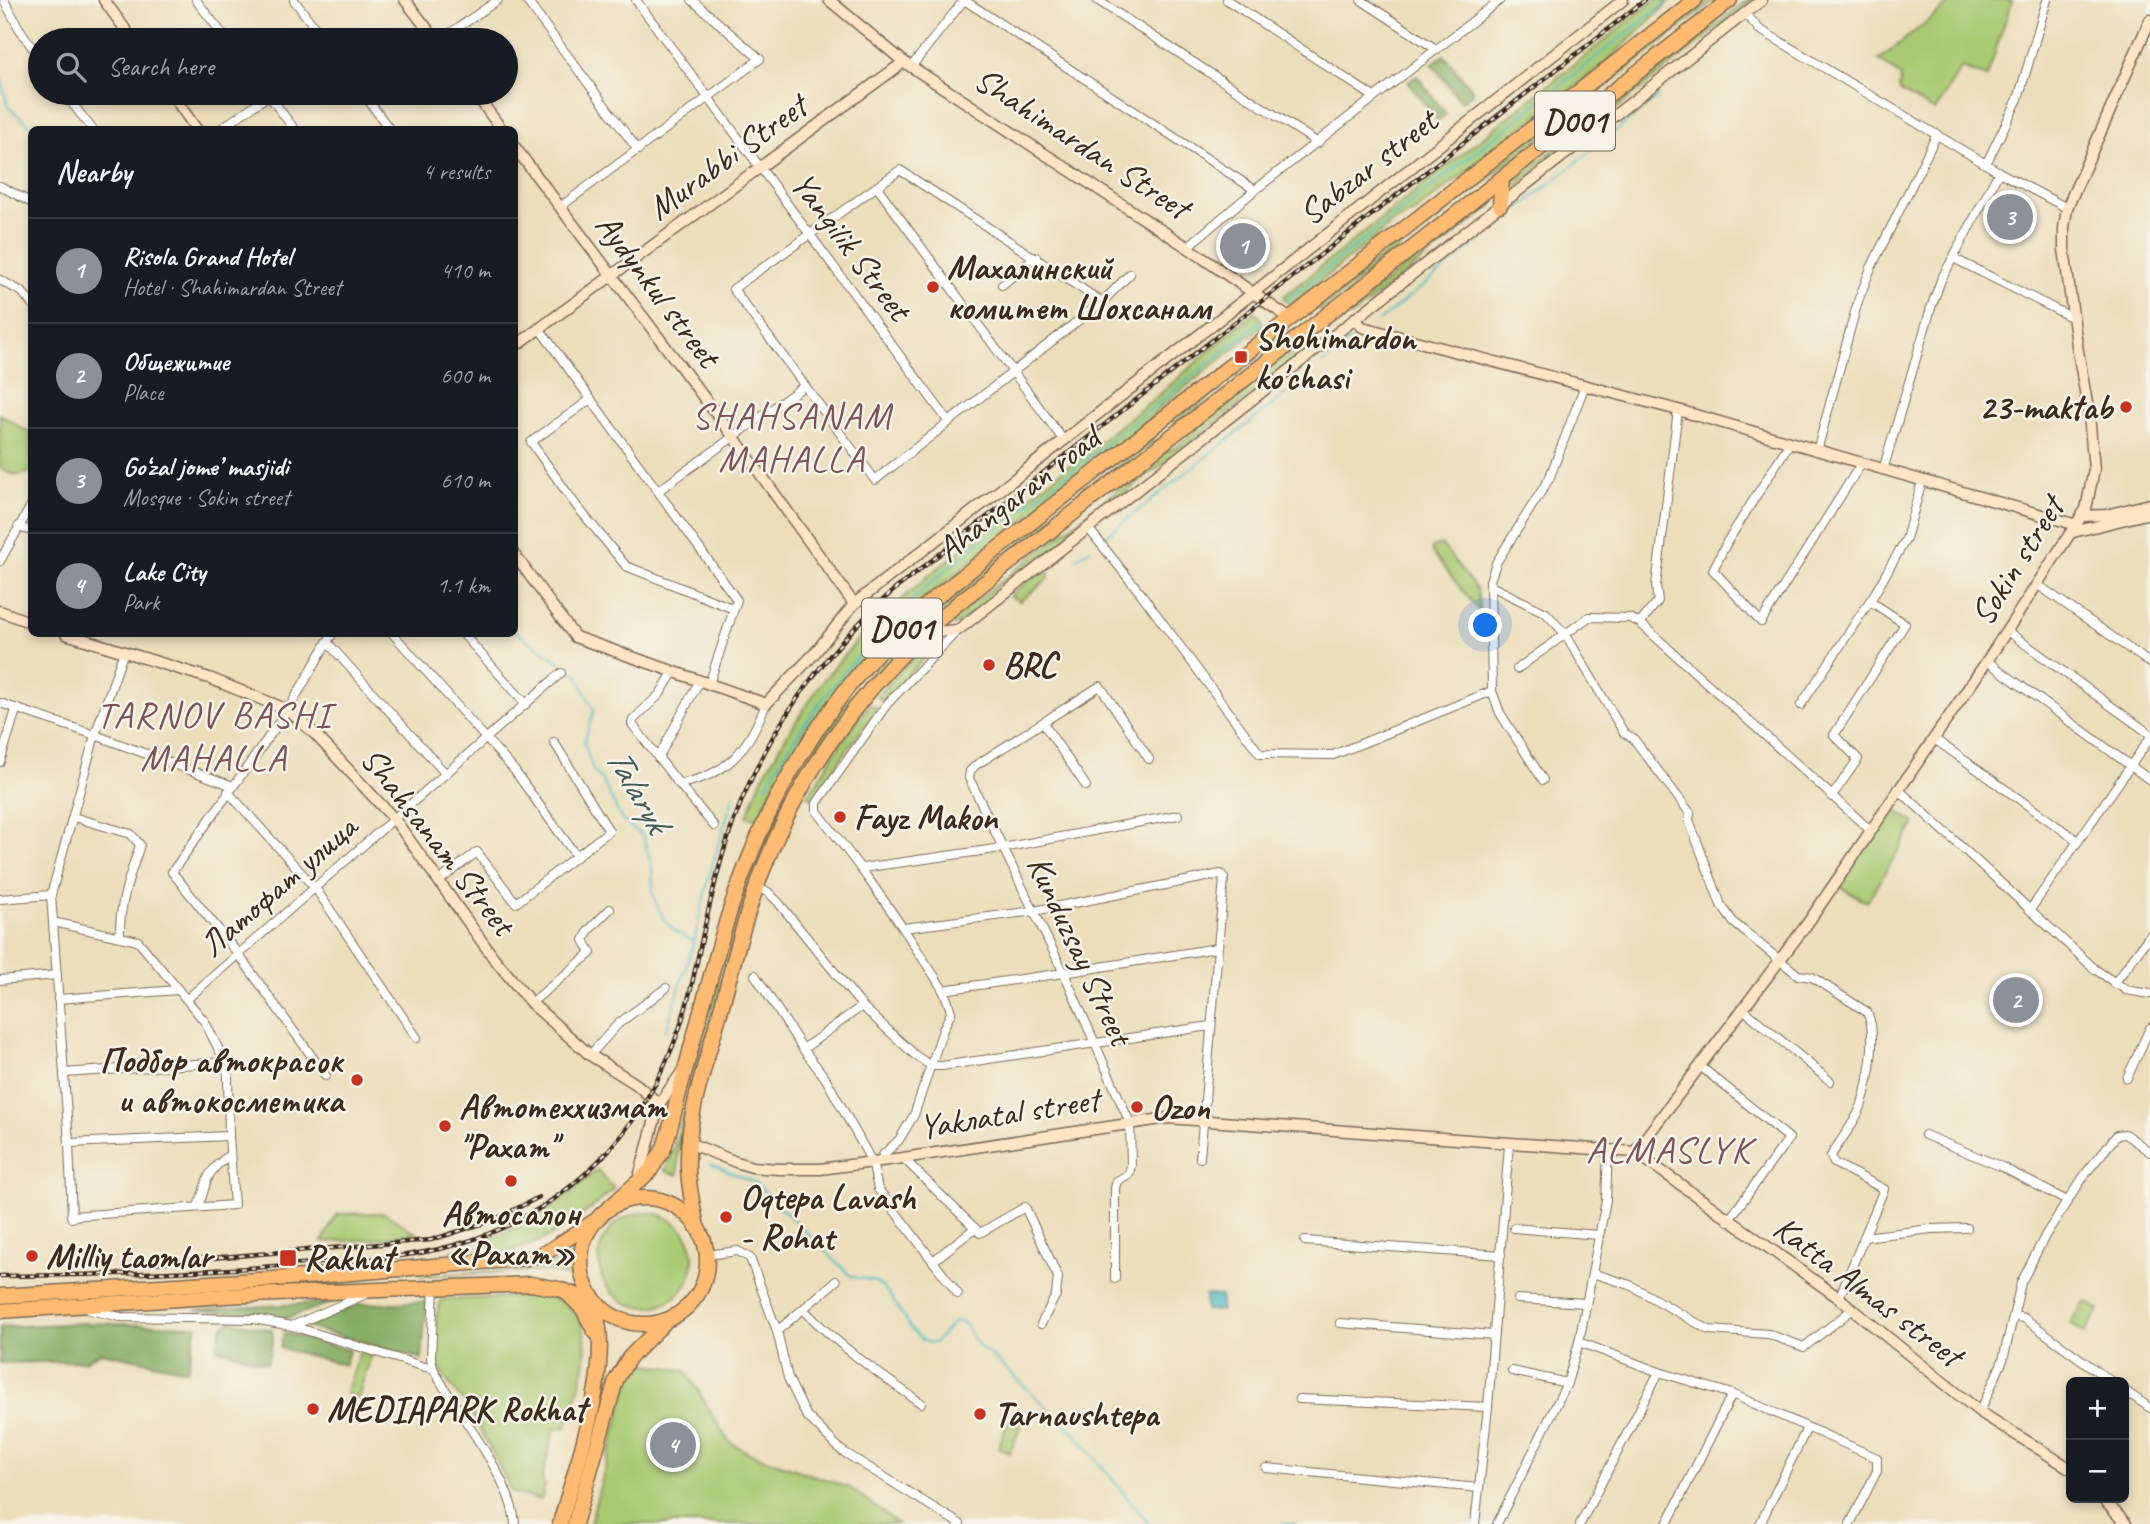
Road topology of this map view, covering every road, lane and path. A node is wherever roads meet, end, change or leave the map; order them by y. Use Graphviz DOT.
graph roads {
  1 [pos="4,0"];
  2 [pos="104,0"];
  3 [pos="196,0"];
  4 [pos="295,0"];
  5 [pos="405,0"];
  6 [pos="498,0"];
  7 [pos="526,0"];
  8 [pos="636,0"];
  9 [pos="692,0"];
  10 [pos="829,0"];
  11 [pos="964,0"];
  12 [pos="1097,0"];
  13 [pos="1227,0"];
  14 [pos="1361,0"];
  15 [pos="1499,0"];
  16 [pos="1623,0"];
  17 [pos="1695,0"];
  18 [pos="1730,0"];
  19 [pos="1762,0"];
  20 [pos="2047,0"];
  21 [pos="1745,13"];
  22 [pos="2150,20"];
  23 [pos="124,28"];
  24 [pos="218,28"];
  25 [pos="315,28"];
  26 [pos="428,28"];
  27 [pos="456,28"];
  28 [pos="28,41"];
  29 [pos="1436,49"];
  30 [pos="907,65"];
  31 [pos="1374,97"];
  32 [pos="709,98"];
  33 [pos="73,105"];
  34 [pos="179,105"];
  35 [pos="253,105"];
  36 [pos="276,105"];
  37 [pos="373,105"];
  38 [pos="484,105"];
  39 [pos="90,126"];
  40 [pos="194,126"];
  41 [pos="224,126"];
  42 [pos="292,126"];
  43 [pos="387,126"];
  44 [pos="499,126"];
  45 [pos="1937,134"];
  46 [pos="1318,143"];
  47 [pos="638,150"];
  48 [pos="518,151"];
  49 [pos="1986,164"];
  50 [pos="760,167"];
  51 [pos="1999,172"];
  52 [pos="1502,178"];
  53 [pos="0,186"];
  54 [pos="877,187"];
  55 [pos="1255,190"];
  56 [pos="28,201"];
  57 [pos="1500,205"];
  58 [pos="560,207"];
  59 [pos="2067,208"];
  60 [pos="1408,226"];
  61 [pos="810,235"];
  62 [pos="1420,241"];
  63 [pos="1187,247"];
  64 [pos="1036,257"];
  65 [pos="1954,258"];
  66 [pos="1130,274"];
  67 [pos="612,276"];
  68 [pos="0,280"];
  69 [pos="1002,285"];
  70 [pos="1254,293"];
  71 [pos="28,299"];
  72 [pos="1102,302"];
  73 [pos="1289,318"];
  74 [pos="1355,318"];
  75 [pos="2073,318"];
  76 [pos="539,328"];
  77 [pos="1307,330"];
  78 [pos="518,343"];
  79 [pos="1012,372"];
  80 [pos="1585,385"];
  81 [pos="804,386"];
  82 [pos="591,399"];
  83 [pos="1678,410"];
  84 [pos="949,422"];
  85 [pos="1158,422"];
  86 [pos="733,436"];
  87 [pos="1170,438"];
  88 [pos="1064,441"];
  89 [pos="1789,444"];
  90 [pos="1816,451"];
  91 [pos="1861,464"];
  92 [pos="1883,470"];
  93 [pos="1922,481"];
  94 [pos="658,491"];
  95 [pos="2150,505"];
  96 [pos="28,510"];
  97 [pos="2150,513"];
  98 [pos="2077,524"];
  99 [pos="18,527"];
  100 [pos="1088,528"];
  101 [pos="28,530"];
  102 [pos="518,559"];
  103 [pos="0,561"];
  104 [pos="2038,585"];
  105 [pos="1491,586"];
  106 [pos="1870,601"];
  107 [pos="854,604"];
  108 [pos="734,609"];
  109 [pos="0,611"];
  110 [pos="28,622"];
  111 [pos="1640,623"];
  112 [pos="958,630"];
  113 [pos="2007,631"];
  114 [pos="924,633"];
  115 [pos="1566,635"];
  116 [pos="76,637"];
  117 [pos="396,637"];
  118 [pos="466,637"];
  119 [pos="329,638"];
  120 [pos="124,651"];
  121 [pos="1987,661"];
  122 [pos="2150,663"];
  123 [pos="1517,668"];
  124 [pos="674,671"];
  125 [pos="561,673"];
  126 [pos="704,682"];
  127 [pos="1492,691"];
  128 [pos="0,703"];
  129 [pos="526,704"];
  130 [pos="766,704"];
  131 [pos="1801,705"];
  132 [pos="16,710"];
  133 [pos="288,710"];
  134 [pos="1043,723"];
  135 [pos="95,735"];
  136 [pos="2150,736"];
  137 [pos="1933,738"];
  138 [pos="487,739"];
  139 [pos="554,742"];
  140 [pos="658,758"];
  141 [pos="1149,759"];
  142 [pos="0,762"];
  143 [pos="2131,766"];
  144 [pos="446,774"];
  145 [pos="1543,780"];
  146 [pos="2150,780"];
  147 [pos="680,784"];
  148 [pos="1086,786"];
  149 [pos="230,789"];
  150 [pos="1898,789"];
  151 [pos="1832,796"];
  152 [pos="795,799"];
  153 [pos="817,803"];
  154 [pos="1178,815"];
  155 [pos="73,817"];
  156 [pos="395,820"];
  157 [pos="714,826"];
  158 [pos="1870,830"];
  159 [pos="2078,841"];
  160 [pos="1002,848"];
  161 [pos="577,857"];
  162 [pos="862,868"];
  163 [pos="439,881"];
  164 [pos="756,888"];
  165 [pos="316,889"];
  166 [pos="51,895"];
  167 [pos="0,899"];
  168 [pos="610,909"];
  169 [pos="2030,910"];
  170 [pos="1034,911"];
  171 [pos="53,922"];
  172 [pos="904,928"];
  173 [pos="120,935"];
  174 [pos="2150,935"];
  175 [pos="1217,948"];
  176 [pos="239,955"];
  177 [pos="1781,960"];
  178 [pos="1064,973"];
  179 [pos="57,975"];
  180 [pos="755,975"];
  181 [pos="0,980"];
  182 [pos="2114,984"];
  183 [pos="666,988"];
  184 [pos="178,990"];
  185 [pos="943,990"];
  186 [pos="2150,994"];
  187 [pos="58,999"];
  188 [pos="187,999"];
  189 [pos="531,1003"];
  190 [pos="862,1006"];
  191 [pos="1743,1009"];
  192 [pos="1210,1026"];
  193 [pos="2150,1028"];
  194 [pos="417,1038"];
  195 [pos="1096,1044"];
  196 [pos="803,1049"];
  197 [pos="590,1055"];
  198 [pos="225,1062"];
  199 [pos="931,1066"];
  200 [pos="1700,1066"];
  201 [pos="686,1067"];
  202 [pos="64,1073"];
  203 [pos="326,1076"];
  204 [pos="2127,1078"];
  205 [pos="1830,1081"];
  206 [pos="659,1104"];
  207 [pos="1204,1121"];
  208 [pos="1130,1122"];
  209 [pos="1925,1135"];
  210 [pos="229,1136"];
  211 [pos="69,1143"];
  212 [pos="689,1143"];
  213 [pos="1509,1144"];
  214 [pos="1608,1150"];
  215 [pos="1635,1152"];
  216 [pos="2150,1152"];
  217 [pos="230,1154"];
  218 [pos="903,1158"];
  219 [pos="1200,1158"];
  220 [pos="877,1162"];
  221 [pos="638,1181"];
  222 [pos="2067,1202"];
  223 [pos="197,1207"];
  224 [pos="609,1208"];
  225 [pos="1728,1221"];
  226 [pos="593,1222"];
  227 [pos="697,1227"];
  228 [pos="975,1228"];
  229 [pos="1514,1228"];
  230 [pos="1967,1228"];
  231 [pos="1599,1235"];
  232 [pos="1864,1237"];
  233 [pos="1305,1241"];
  234 [pos="707,1255"];
  235 [pos="1501,1255"];
  236 [pos="933,1261"];
  237 [pos="1591,1273"];
  238 [pos="1115,1279"];
  239 [pos="836,1281"];
  240 [pos="435,1287"];
  241 [pos="559,1289"];
  242 [pos="77,1290"];
  243 [pos="374,1290"];
  244 [pos="958,1294"];
  245 [pos="0,1296"];
  246 [pos="1839,1298"];
  247 [pos="592,1299"];
  248 [pos="1518,1299"];
  249 [pos="1586,1303"];
  250 [pos="77,1306"];
  251 [pos="804,1310"];
  252 [pos="1853,1310"];
  253 [pos="0,1311"];
  254 [pos="2014,1316"];
  255 [pos="666,1322"];
  256 [pos="1340,1323"];
  257 [pos="1041,1324"];
  258 [pos="292,1326"];
  259 [pos="777,1331"];
  260 [pos="1494,1335"];
  261 [pos="1579,1342"];
  262 [pos="600,1351"];
  263 [pos="433,1368"];
  264 [pos="1512,1371"];
  265 [pos="1659,1372"];
  266 [pos="2105,1377"];
  267 [pos="1567,1383"];
  268 [pos="2129,1393"];
  269 [pos="1732,1394"];
  270 [pos="1299,1399"];
  271 [pos="921,1403"];
  272 [pos="1488,1407"];
  273 [pos="2150,1408"];
  274 [pos="1980,1412"];
  275 [pos="1807,1428"];
  276 [pos="2066,1466"];
  277 [pos="1266,1468"];
  278 [pos="1479,1488"];
  279 [pos="2107,1503"];
  280 [pos="515,1524"];
  281 [pos="559,1524"];
  282 [pos="575,1524"];
  283 [pos="960,1524"];
  284 [pos="1475,1524"];
  285 [pos="1497,1524"];
  286 [pos="1580,1524"];
  287 [pos="1667,1524"];
  288 [pos="1760,1524"];
  289 [pos="1850,1524"];
  290 [pos="2126,1524"];
  1 -- 28 [label="street"];
  2 -- 23 [label="street"];
  3 -- 24 [label="street"];
  4 -- 25 [label="street"];
  5 -- 26 [label="street"];
  6 -- 27 [label="street"];
  7 -- 47 [label="street"];
  8 -- 32 [label="street, Yangilik Street"];
  9 -- 32 [label="street"];
  10 -- 30 [label="street, Shahimardan Street"];
  11 -- 30 [label="street"];
  11 -- 55 [label="street"];
  12 -- 46 [label="street"];
  13 -- 31 [label="street"];
  14 -- 29 [label="street"];
  15 -- 29 [label="street"];
  16 -- 70 [label="street, Sabzar street"];
  17 -- 60 [label="highway, Ahangaran road / D001"];
  18 -- 52 [label="highway, Ahangaran road / D001"];
  19 -- 21 [label="street, Ahangaran road"];
  20 -- 49 [label="street"];
  21 -- 45 [label="street"];
  21 -- 57 [label="street, Ahangaran road"];
  22 -- 59 [label="street, Sokin street"];
  29 -- 31 [label="street"];
  30 -- 50 [label="street, Murabbi Street"];
  30 -- 63 [label="street, Shahimardan Street"];
  31 -- 46 [label="street"];
  32 -- 47 [label="street"];
  32 -- 50 [label="street, Yangilik Street"];
  33 -- 39 [label="street"];
  34 -- 40 [label="street"];
  35 -- 41 [label="street"];
  36 -- 42 [label="street"];
  37 -- 43 [label="street"];
  38 -- 44 [label="street"];
  45 -- 49 [label="street"];
  45 -- 90 [label="street"];
  46 -- 55 [label="street"];
  47 -- 58 [label="street"];
  48 -- 58 [label="street, Aydynkul street"];
  49 -- 51 [label="street"];
  50 -- 61 [label="street, Yangilik Street"];
  50 -- 67 [label="street, Murabbi Street"];
  51 -- 59 [label="street"];
  51 -- 65 [label="street"];
  52 -- 57 [label="highway"];
  52 -- 62 [label="highway, Ahangaran road / D001"];
  53 -- 56 [label="street"];
  54 -- 61 [label="street"];
  54 -- 64 [label="street"];
  54 -- 79 [label="street"];
  55 -- 63 [label="street"];
  57 -- 74 [label="street, Ahangaran road"];
  58 -- 67 [label="street, Aydynkul street"];
  59 -- 75 [label="street, Sokin street"];
  60 -- 62 [label="highway"];
  60 -- 73 [label="highway, Ahangaran road / D001"];
  61 -- 81 [label="street"];
  61 -- 84 [label="street, Yangilik Street"];
  62 -- 77 [label="highway, Ahangaran road / D001"];
  63 -- 70 [label="street, Shahimardan Street"];
  64 -- 69 [label="street"];
  64 -- 72 [label="street"];
  65 -- 75 [label="street"];
  65 -- 92 [label="street"];
  66 -- 72 [label="street"];
  67 -- 76 [label="street, Murabbi Street"];
  67 -- 86 [label="street, Aydynkul street"];
  68 -- 71 [label="street"];
  70 -- 73 [label="street, Shahimardan Street"];
  70 -- 88 [label="street, Sabzar street"];
  72 -- 79 [label="street"];
  73 -- 77 [label="highway, Shahimardan Street"];
  73 -- 85 [label="highway, Ahangaran road / D001"];
  74 -- 80 [label="street"];
  74 -- 100 [label="street, Ahangaran road"];
  75 -- 98 [label="street, Sokin street"];
  76 -- 78 [label="street, Murabbi Street"];
  76 -- 82 [label="street"];
  77 -- 87 [label="highway, Ahangaran road / D001"];
  79 -- 84 [label="street"];
  79 -- 88 [label="street"];
  80 -- 83 [label="street"];
  80 -- 105 [label="street"];
  81 -- 84 [label="street"];
  81 -- 86 [label="street"];
  82 -- 94 [label="street"];
  82 -- 108 [label="street"];
  83 -- 89 [label="street"];
  83 -- 111 [label="street"];
  85 -- 87 [label="highway"];
  85 -- 201 [label="highway, Ahangaran road / D001"];
  86 -- 94 [label="street"];
  86 -- 107 [label="street, Aydynkul street"];
  87 -- 114 [label="highway, Ahangaran road / D001"];
  88 -- 107 [label="street, Sabzar street"];
  89 -- 90 [label="street"];
  89 -- 91 [label="street"];
  90 -- 91 [label="street"];
  91 -- 92 [label="street"];
  92 -- 93 [label="street"];
  93 -- 98 [label="street"];
  93 -- 106 [label="street"];
  94 -- 108 [label="street"];
  95 -- 98 [label="street"];
  96 -- 99 [label="street"];
  97 -- 98 [label="street"];
  98 -- 104 [label="street, Sokin street"];
  99 -- 101 [label="street"];
  99 -- 103 [label="street"];
  100 -- 112 [label="street, Ahangaran road"];
  100 -- 127 [label="street"];
  102 -- 124 [label="street"];
  104 -- 113 [label="street, Sokin street"];
  104 -- 122 [label="street"];
  105 -- 115 [label="street"];
  105 -- 127 [label="street"];
  106 -- 131 [label="street"];
  106 -- 151 [label="street"];
  107 -- 130 [label="street, Sabzar street"];
  108 -- 126 [label="street"];
  109 -- 110 [label="street"];
  111 -- 115 [label="street"];
  111 -- 151 [label="street"];
  112 -- 114 [label="street"];
  112 -- 153 [label="street"];
  113 -- 121 [label="street, Sokin street"];
  113 -- 136 [label="street"];
  114 -- 152 [label="highway, Ahangaran road / D001"];
  115 -- 123 [label="street"];
  115 -- 177 [label="street"];
  116 -- 120 [label="street, Shahsanam Street"];
  117 -- 138 [label="street"];
  118 -- 129 [label="street"];
  119 -- 133 [label="street"];
  119 -- 144 [label="street"];
  120 -- 133 [label="street, Shahsanam Street"];
  120 -- 135 [label="street"];
  121 -- 137 [label="street, Sokin street"];
  121 -- 143 [label="street"];
  124 -- 126 [label="street"];
  124 -- 140 [label="street"];
  125 -- 129 [label="street, Латофат улица"];
  126 -- 130 [label="street"];
  126 -- 140 [label="street"];
  127 -- 145 [label="street"];
  128 -- 132 [label="street"];
  129 -- 138 [label="street, Латофат улица"];
  130 -- 147 [label="street"];
  132 -- 135 [label="street"];
  132 -- 142 [label="street"];
  133 -- 149 [label="street"];
  133 -- 156 [label="street, Shahsanam Street"];
  134 -- 141 [label="street"];
  134 -- 148 [label="street"];
  134 -- 160 [label="street, Kunduzsay Street"];
  135 -- 149 [label="street"];
  135 -- 155 [label="street"];
  136 -- 143 [label="street"];
  137 -- 150 [label="street, Sokin street"];
  137 -- 159 [label="street"];
  138 -- 144 [label="street, Латофат улица"];
  138 -- 161 [label="street"];
  139 -- 161 [label="street"];
  140 -- 147 [label="street"];
  143 -- 146 [label="street"];
  143 -- 159 [label="street"];
  144 -- 156 [label="street, Латофат улица"];
  147 -- 157 [label="street"];
  149 -- 165 [label="street"];
  149 -- 176 [label="street"];
  150 -- 158 [label="street, Sokin street"];
  150 -- 169 [label="street"];
  151 -- 158 [label="street"];
  152 -- 153 [label="street"];
  152 -- 164 [label="highway, Ahangaran road / D001"];
  153 -- 162 [label="street"];
  154 -- 160 [label="street"];
  155 -- 166 [label="street"];
  155 -- 173 [label="street"];
  156 -- 163 [label="street, Shahsanam Street"];
  156 -- 165 [label="street, Латофат улица"];
  158 -- 177 [label="street, Sokin street"];
  159 -- 169 [label="street"];
  160 -- 162 [label="street"];
  160 -- 170 [label="street, Kunduzsay Street"];
  161 -- 163 [label="street"];
  162 -- 172 [label="street"];
  163 -- 189 [label="street, Shahsanam Street"];
  164 -- 190 [label="street"];
  164 -- 212 [label="highway, Ahangaran road / D001"];
  165 -- 176 [label="street, Латофат улица"];
  165 -- 194 [label="street"];
  166 -- 167 [label="street"];
  166 -- 171 [label="street"];
  168 -- 189 [label="street"];
  169 -- 182 [label="street"];
  170 -- 172 [label="street"];
  170 -- 175 [label="street"];
  170 -- 178 [label="street, Kunduzsay Street"];
  171 -- 173 [label="street"];
  171 -- 179 [label="street"];
  172 -- 185 [label="street"];
  173 -- 184 [label="street"];
  174 -- 182 [label="street"];
  175 -- 178 [label="street"];
  175 -- 192 [label="street"];
  176 -- 188 [label="street, Латофат улица"];
  176 -- 203 [label="street"];
  177 -- 191 [label="street, Sokin street"];
  177 -- 232 [label="street"];
  178 -- 185 [label="street"];
  178 -- 195 [label="street, Kunduzsay Street"];
  179 -- 181 [label="street"];
  179 -- 187 [label="street"];
  180 -- 196 [label="street"];
  182 -- 186 [label="street"];
  183 -- 197 [label="street"];
  184 -- 187 [label="street"];
  184 -- 188 [label="street"];
  185 -- 199 [label="street"];
  187 -- 202 [label="street"];
  188 -- 198 [label="street"];
  189 -- 197 [label="street, Shahsanam Street"];
  190 -- 196 [label="street"];
  190 -- 199 [label="street"];
  191 -- 200 [label="street, Sokin street"];
  191 -- 205 [label="street"];
  192 -- 195 [label="street"];
  192 -- 207 [label="street"];
  193 -- 204 [label="street"];
  195 -- 199 [label="street"];
  195 -- 208 [label="street, Kunduzsay Street"];
  196 -- 220 [label="street"];
  197 -- 206 [label="street, Shahsanam Street"];
  198 -- 202 [label="street"];
  198 -- 210 [label="street"];
  199 -- 220 [label="street"];
  200 -- 215 [label="street, Sokin street"];
  200 -- 225 [label="street"];
  201 -- 206 [label="street"];
  201 -- 221 [label="highway, Ahangaran road / D001"];
  202 -- 211 [label="street"];
  206 -- 221 [label="street"];
  207 -- 208 [label="street, Yakлatal street"];
  207 -- 213 [label="street, Yakлatal street"];
  207 -- 219 [label="street"];
  208 -- 218 [label="street, Yakлatal street"];
  208 -- 238 [label="street"];
  209 -- 222 [label="street"];
  210 -- 211 [label="street"];
  210 -- 217 [label="street"];
  211 -- 223 [label="street"];
  212 -- 220 [label="street, Yakлatal street"];
  212 -- 227 [label="highway, Ahangaran road / D001"];
  213 -- 214 [label="street, Yakлatal street"];
  213 -- 235 [label="street"];
  214 -- 215 [label="street, Yakлatal street"];
  214 -- 231 [label="street"];
  215 -- 225 [label="street, Katta Almas street"];
  216 -- 222 [label="street"];
  217 -- 223 [label="street"];
  217 -- 223 [label="street"];
  218 -- 220 [label="street, Yakлatal street"];
  218 -- 228 [label="street"];
  220 -- 236 [label="street"];
  221 -- 224 [label="highway, Ahangaran road / D001"];
  222 -- 254 [label="street"];
  224 -- 226 [label="highway, D001"];
  224 -- 227 [label="highway, D001"];
  225 -- 246 [label="street, Katta Almas street"];
  226 -- 242 [label="highway, D001"];
  226 -- 247 [label="highway, D001"];
  227 -- 234 [label="highway, D001"];
  228 -- 236 [label="street"];
  228 -- 257 [label="street"];
  229 -- 231 [label="street"];
  230 -- 232 [label="street"];
  231 -- 237 [label="street"];
  232 -- 246 [label="street"];
  233 -- 235 [label="street"];
  234 -- 255 [label="highway, D001"];
  234 -- 259 [label="street"];
  235 -- 260 [label="street"];
  236 -- 244 [label="street"];
  237 -- 249 [label="street"];
  237 -- 252 [label="street"];
  239 -- 251 [label="street"];
  240 -- 241 [label="highway"];
  240 -- 243 [label="highway"];
  240 -- 263 [label="street"];
  241 -- 247 [label="highway"];
  241 -- 262 [label="highway"];
  242 -- 245 [label="highway, D001"];
  242 -- 250 [label="highway"];
  243 -- 250 [label="highway"];
  243 -- 258 [label="street"];
  246 -- 252 [label="street, Katta Almas street"];
  247 -- 255 [label="highway"];
  247 -- 262 [label="highway"];
  248 -- 249 [label="street"];
  249 -- 261 [label="street"];
  250 -- 253 [label="highway"];
  250 -- 258 [label="street"];
  251 -- 259 [label="street"];
  251 -- 271 [label="street"];
  252 -- 274 [label="street, Katta Almas street"];
  254 -- 266 [label="street"];
  254 -- 274 [label="street"];
  255 -- 282 [label="highway"];
  256 -- 260 [label="street"];
  258 -- 263 [label="street"];
  259 -- 283 [label="street"];
  260 -- 272 [label="street"];
  261 -- 265 [label="street"];
  261 -- 267 [label="street"];
  262 -- 281 [label="highway"];
  263 -- 280 [label="street"];
  264 -- 267 [label="street"];
  265 -- 269 [label="street"];
  265 -- 286 [label="street"];
  267 -- 285 [label="street"];
  268 -- 273 [label="street"];
  269 -- 275 [label="street"];
  269 -- 287 [label="street"];
  270 -- 272 [label="street"];
  272 -- 278 [label="street"];
  274 -- 276 [label="street, Katta Almas street"];
  275 -- 288 [label="street"];
  275 -- 289 [label="street"];
  277 -- 278 [label="street"];
  278 -- 284 [label="street"];
  279 -- 290 [label="street"];
}
